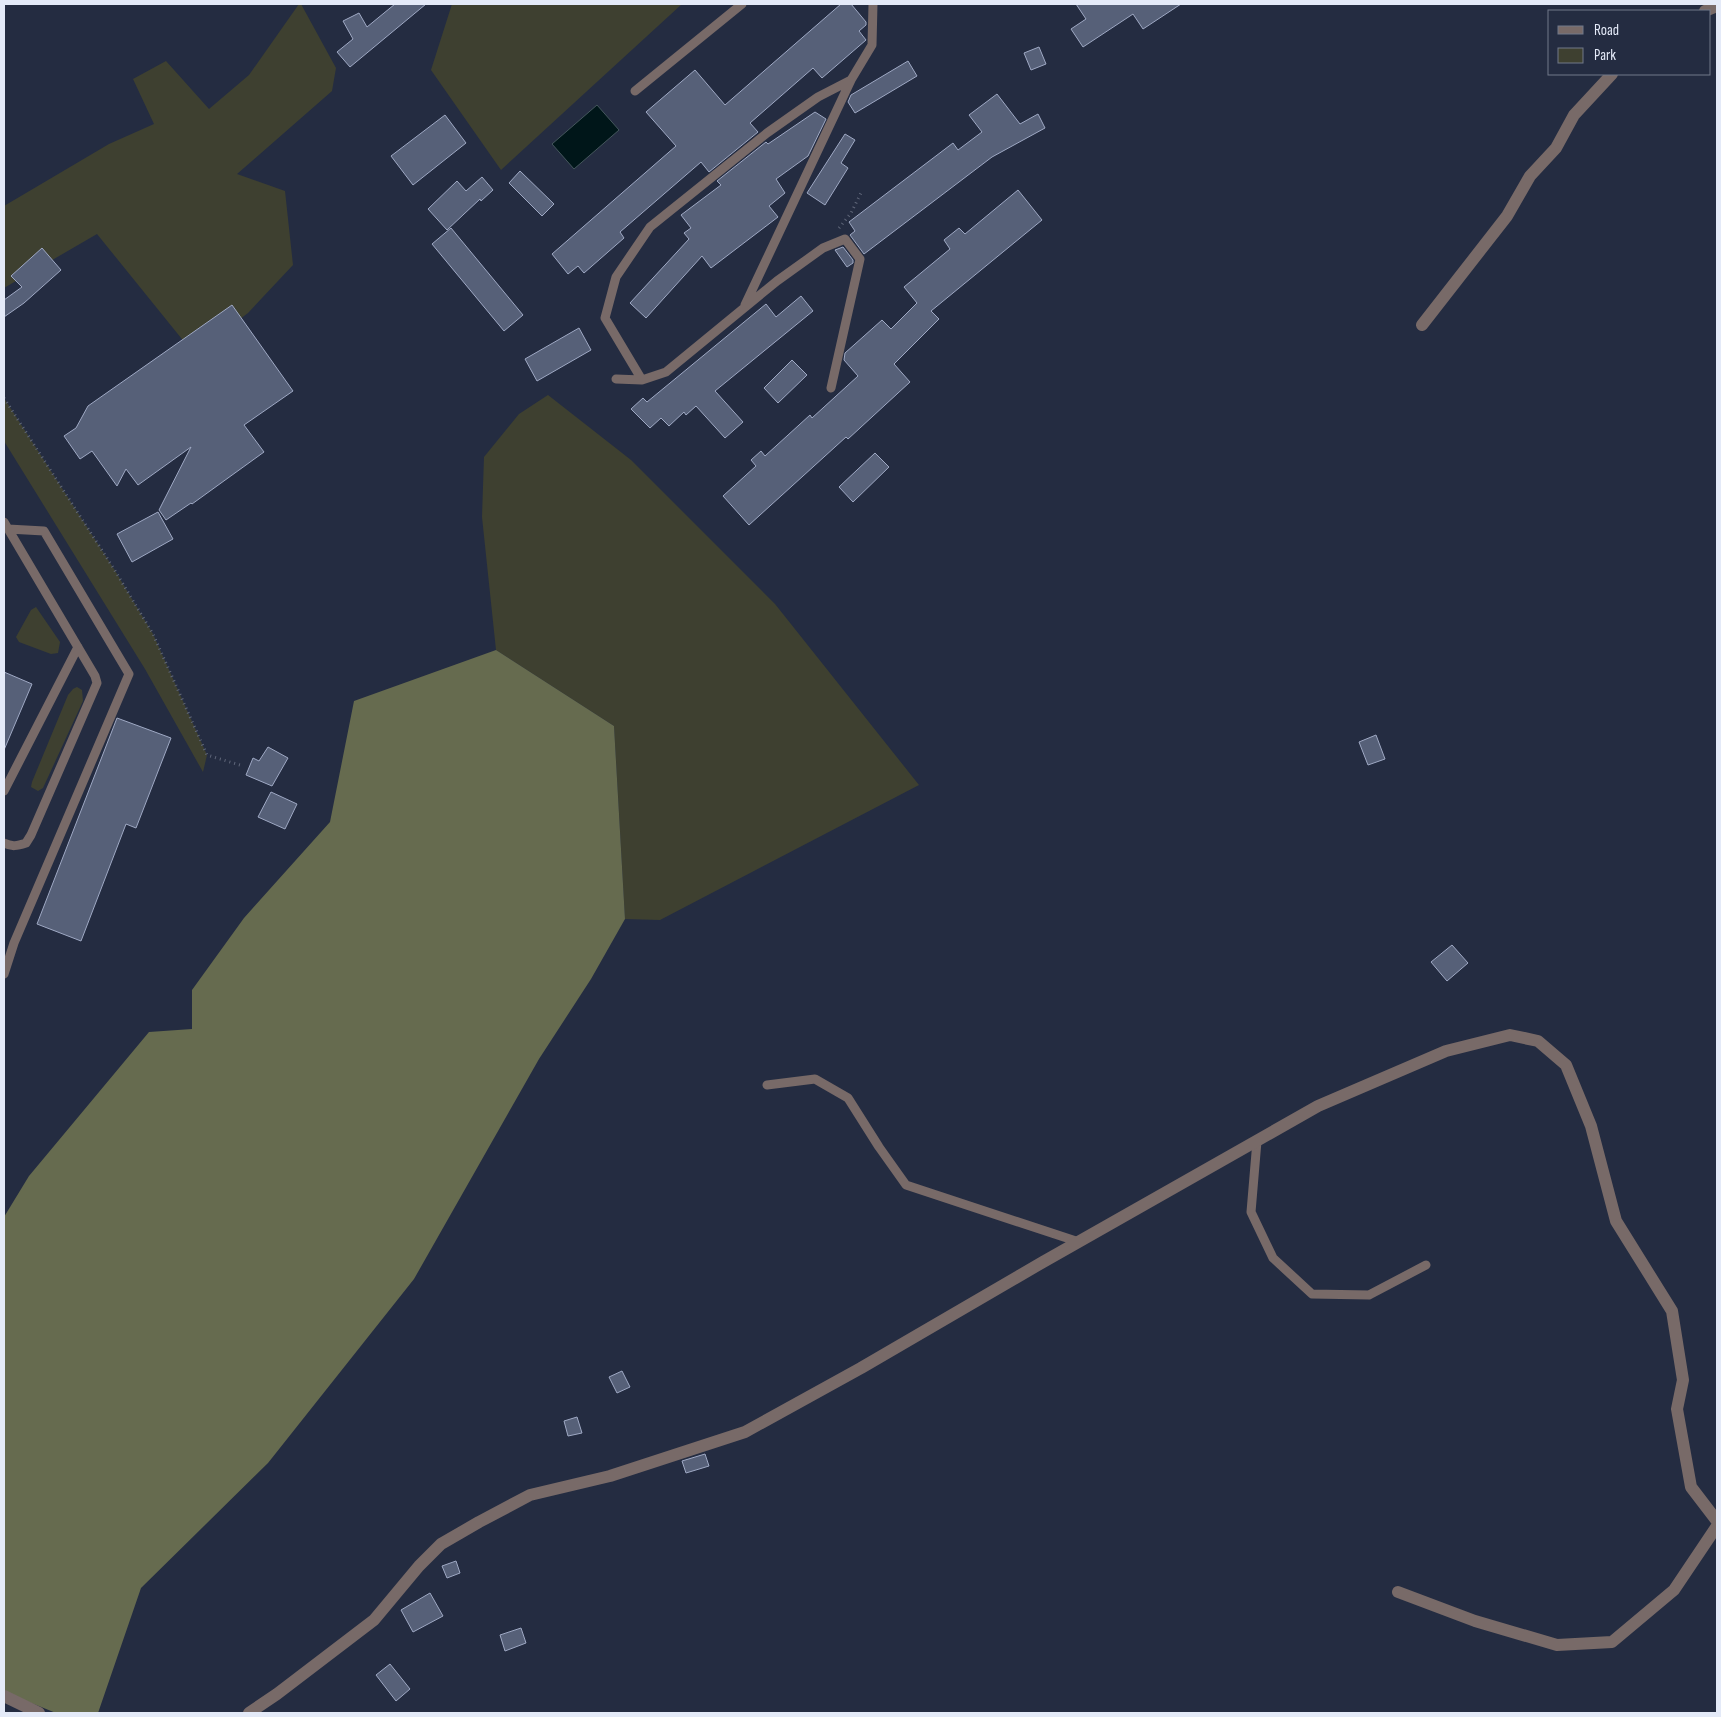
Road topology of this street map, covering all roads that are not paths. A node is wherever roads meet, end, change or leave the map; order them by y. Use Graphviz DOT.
graph roads {
  1 [pos="742,4"];
  2 [pos="873,4"];
  3 [pos="1611,75"];
  4 [pos="851,80"];
  5 [pos="635,91"];
  6 [pos="744,307"];
  7 [pos="1422,325"];
  8 [pos="616,379"];
  9 [pos="642,380"];
  10 [pos="831,388"];
  11 [pos="6,525"];
  12 [pos="78,647"];
  13 [pos="4,791"];
  14 [pos="4,843"];
  15 [pos="4,974"];
  16 [pos="767,1085"];
  17 [pos="1257,1141"];
  18 [pos="1079,1242"];
  19 [pos="1426,1265"];
  20 [pos="1717,1521"];
  21 [pos="1717,1526"];
  22 [pos="1398,1592"];
  23 [pos="4,1696"];
  24 [pos="39,1713"];
  25 [pos="249,1713"];
  1 -- 5 [label="lane"];
  2 -- 4 [label="lane"];
  3 -- 7 [label="street"];
  4 -- 6 [label="lane"];
  4 -- 9 [label="lane"];
  6 -- 9 [label="lane"];
  6 -- 10 [label="lane"];
  8 -- 9 [label="lane"];
  11 -- 12 [label="lane"];
  11 -- 15 [label="lane"];
  12 -- 13 [label="lane"];
  12 -- 14 [label="lane"];
  16 -- 18 [label="lane"];
  17 -- 18 [label="street"];
  17 -- 19 [label="lane"];
  17 -- 20 [label="street"];
  18 -- 25 [label="street"];
  21 -- 22 [label="street"];
  23 -- 24 [label="street"];
}
